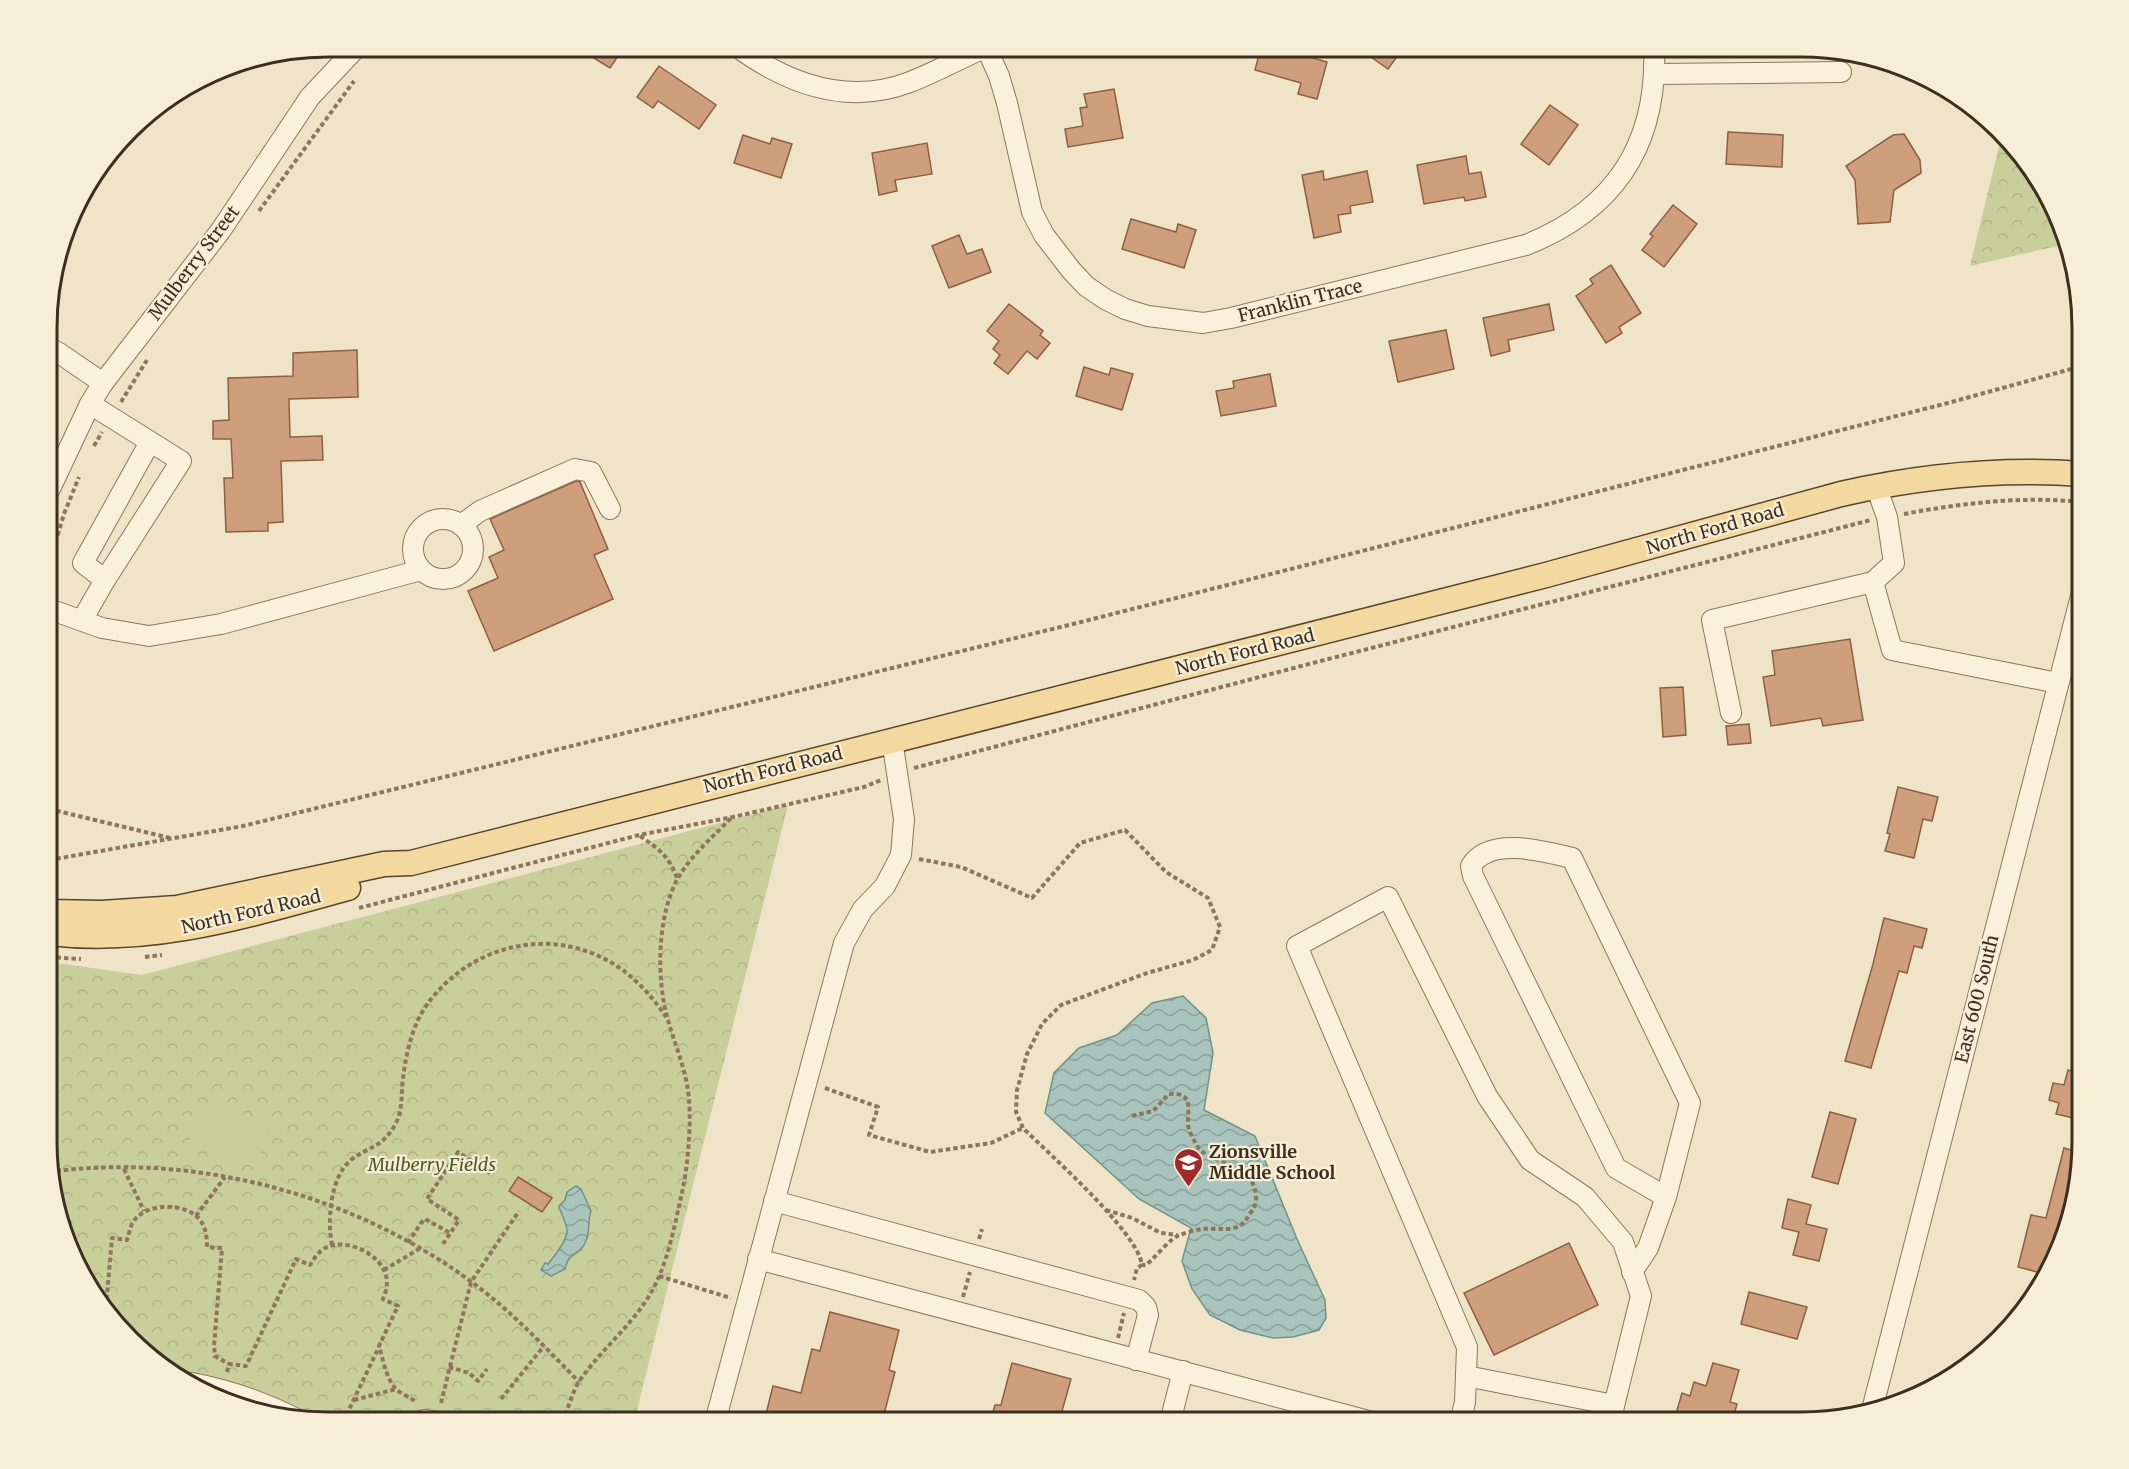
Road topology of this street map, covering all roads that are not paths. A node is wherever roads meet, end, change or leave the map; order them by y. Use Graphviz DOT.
graph roads {
  1 [pos="347,57"];
  2 [pos="751,57"];
  3 [pos="964,57"];
  4 [pos="990,57"];
  5 [pos="1654,57"];
  6 [pos="1841,72"];
  7 [pos="1655,74"];
  8 [pos="57,352"];
  9 [pos="103,383"];
  10 [pos="90,404"];
  11 [pos="150,442"];
  12 [pos="2072,473"];
  13 [pos="57,474"];
  14 [pos="1876,486"];
  15 [pos="610,509"];
  16 [pos="461,525"];
  17 [pos="421,570"];
  18 [pos="105,580"];
  19 [pos="1873,582"];
  20 [pos="57,612"];
  21 [pos="82,620"];
  22 [pos="2072,630"];
  23 [pos="2058,683"];
  24 [pos="1731,713"];
  25 [pos="892,740"];
  26 [pos="411,863"];
  27 [pos="57,912"];
  28 [pos="57,934"];
  29 [pos="1666,1197"];
  30 [pos="774,1202"];
  31 [pos="759,1259"];
  32 [pos="1632,1272"];
  33 [pos="1127,1358"];
  34 [pos="1184,1371"];
  35 [pos="1466,1376"];
  36 [pos="217,1388"];
  37 [pos="1874,1402"];
  38 [pos="261,1404"];
  39 [pos="718,1412"];
  40 [pos="1173,1412"];
  41 [pos="1335,1412"];
  42 [pos="1462,1412"];
  43 [pos="1604,1412"];
  44 [pos="1612,1412"];
  1 -- 9 [label="street, Mulberry Street"];
  2 -- 3 [label="street"];
  4 -- 7 [label="street, Franklin Trace"];
  5 -- 7 [label="street, Franklin Trace"];
  6 -- 7 [label="street"];
  8 -- 9 [label="street"];
  9 -- 10 [label="street, Mulberry Street"];
  10 -- 11 [label="street"];
  10 -- 13 [label="street, Mulberry Street"];
  11 -- 18 [label="street"];
  11 -- 18 [label="street"];
  12 -- 14 [label="main road, North Ford Road"];
  14 -- 19 [label="street"];
  14 -- 25 [label="main road, North Ford Road"];
  15 -- 16 [label="street"];
  16 -- 17 [label="street"];
  16 -- 17 [label="street"];
  17 -- 21 [label="street"];
  18 -- 21 [label="street"];
  19 -- 23 [label="street"];
  19 -- 24 [label="street"];
  20 -- 21 [label="street"];
  22 -- 23 [label="street, East 600 South"];
  23 -- 37 [label="street, East 600 South"];
  25 -- 26 [label="main road, North Ford Road"];
  25 -- 30 [label="street"];
  26 -- 27 [label="main road, North Ford Road"];
  26 -- 28 [label="main road, North Ford Road"];
  29 -- 29 [label="street"];
  29 -- 32 [label="street"];
  30 -- 31 [label="street"];
  30 -- 33 [label="street"];
  31 -- 33 [label="street"];
  31 -- 39 [label="street"];
  32 -- 35 [label="street"];
  32 -- 44 [label="street"];
  33 -- 34 [label="street"];
  34 -- 40 [label="street"];
  34 -- 41 [label="street"];
  35 -- 42 [label="street"];
  35 -- 43 [label="street"];
  36 -- 38 [label="street"];
}
